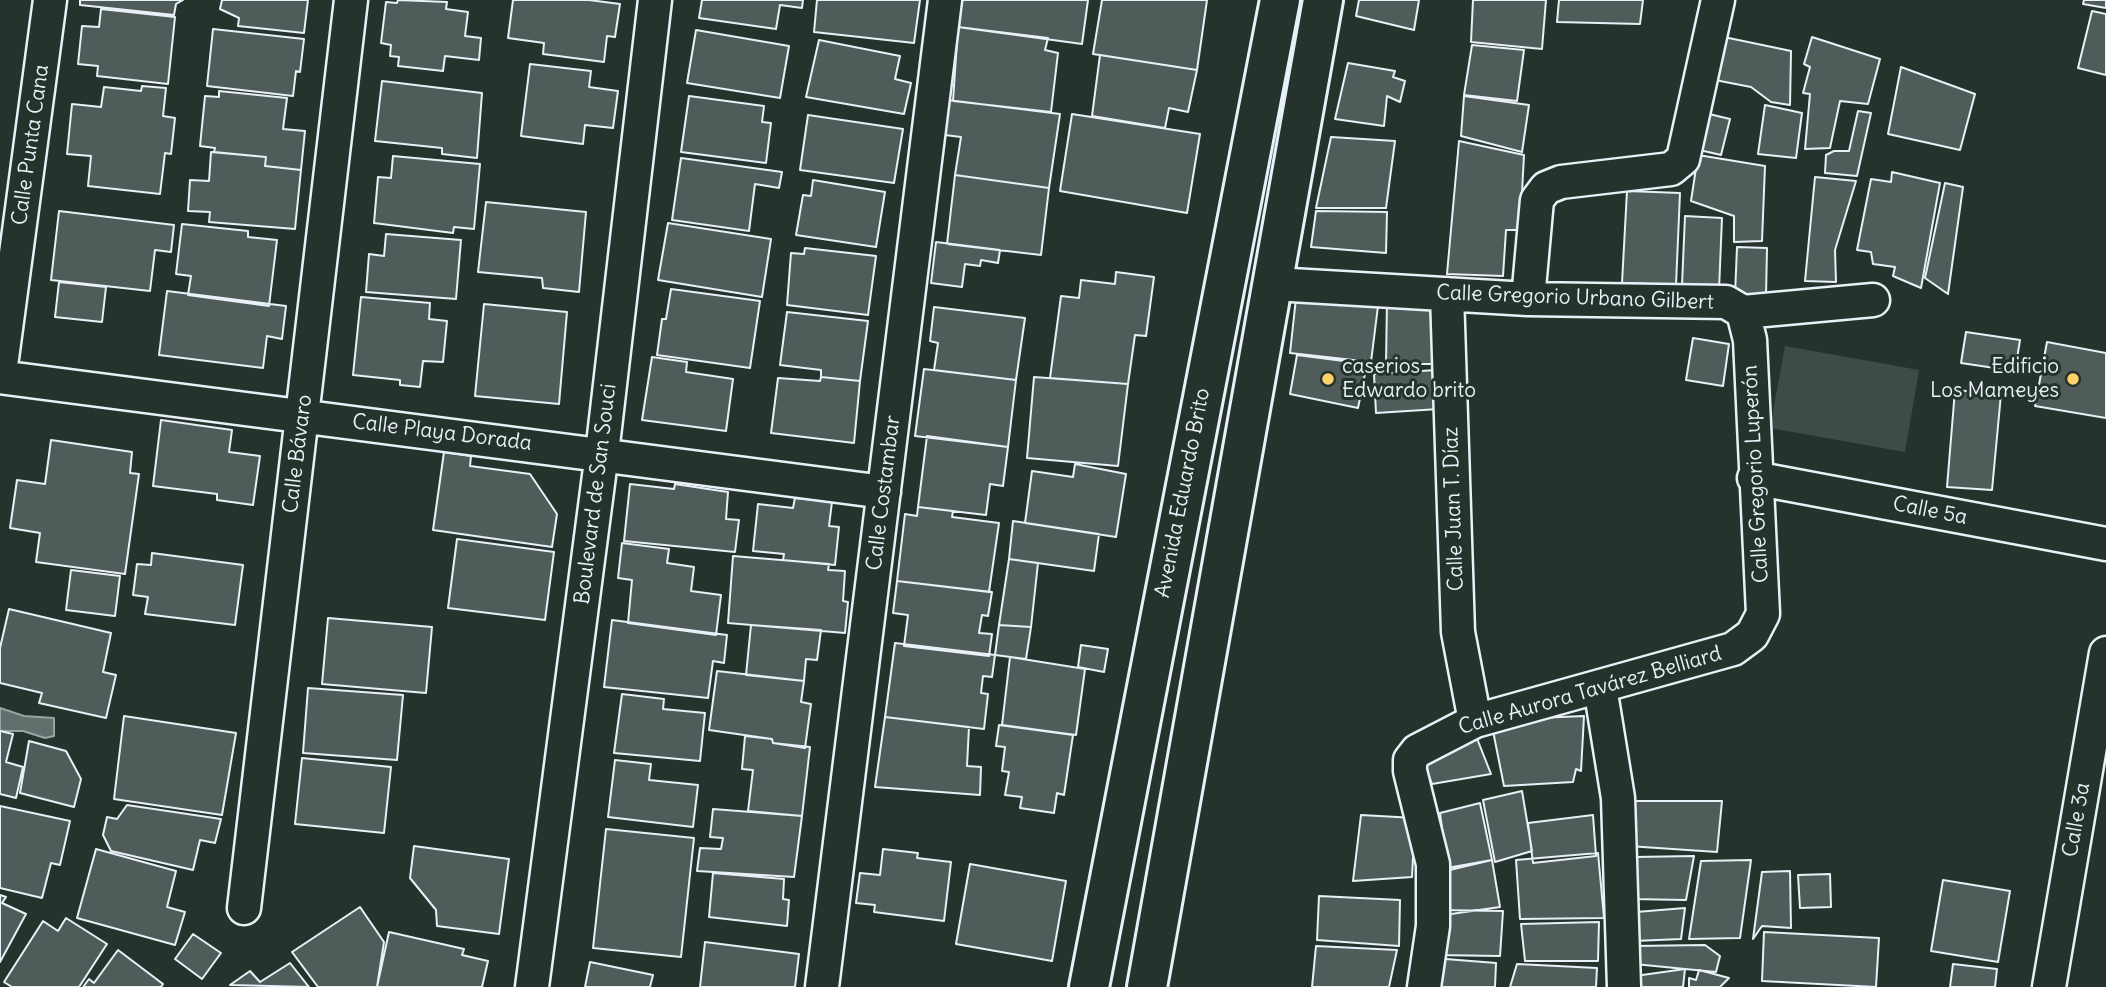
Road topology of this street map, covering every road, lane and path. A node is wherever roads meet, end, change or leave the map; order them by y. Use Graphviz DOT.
graph roads {
  1 [pos="50,0"];
  2 [pos="351,0"];
  3 [pos="655,0"];
  4 [pos="945,0"];
  5 [pos="1280,0"];
  6 [pos="1323,0"];
  7 [pos="1718,0"];
  8 [pos="1274,284"];
  9 [pos="1447,294"];
  10 [pos="1528,299"];
  11 [pos="1873,300"];
  12 [pos="1743,312"];
  13 [pos="0,375"];
  14 [pos="303,416"];
  15 [pos="602,453"];
  16 [pos="1754,478"];
  17 [pos="884,492"];
  18 [pos="2106,544"];
  19 [pos="1752,635"];
  20 [pos="2106,653"];
  21 [pos="1600,687"];
  22 [pos="1475,721"];
  23 [pos="244,908"];
  24 [pos="532,987"];
  25 [pos="822,987"];
  26 [pos="1088,987"];
  27 [pos="1147,987"];
  28 [pos="1424,987"];
  29 [pos="1624,987"];
  30 [pos="2049,987"];
  1 -- 13 [label="street, Calle Punta Cana"];
  2 -- 14 [label="street, Calle Bávaro"];
  3 -- 15 [label="street, Boulevard de San Souci"];
  4 -- 17 [label="street, Calle Costambar"];
  5 -- 26 [label="street, Avenida Eduardo Brito"];
  6 -- 8 [label="street"];
  7 -- 10 [label="street"];
  8 -- 9 [label="street, Calle Gregorio Urbano Gilbert"];
  8 -- 27 [label="street"];
  9 -- 10 [label="street, Calle Gregorio Urbano Gilbert"];
  9 -- 22 [label="street, Calle Juan T. Díaz"];
  10 -- 12 [label="street, Calle Gregorio Urbano Gilbert"];
  11 -- 12 [label="street, Calle Gregorio Urbano Gilbert"];
  12 -- 16 [label="street, Calle Gregorio Luperón"];
  13 -- 14 [label="street, Calle Playa Dorada"];
  14 -- 15 [label="street, Calle Playa Dorada"];
  14 -- 23 [label="street, Calle Bávaro"];
  15 -- 17 [label="street, Calle Playa Dorada"];
  15 -- 24 [label="street, Boulevard de San Souci"];
  16 -- 18 [label="street, Calle 5a"];
  16 -- 19 [label="street, Calle Gregorio Luperón"];
  17 -- 25 [label="street, Calle Costambar"];
  19 -- 21 [label="street, Calle Aurora Tavárez Belliard"];
  20 -- 30 [label="street, Calle 3a"];
  21 -- 22 [label="street, Calle Aurora Tavárez Belliard"];
  21 -- 29 [label="street"];
  22 -- 28 [label="street, Calle Aurora Tavárez Belliard"];
}
